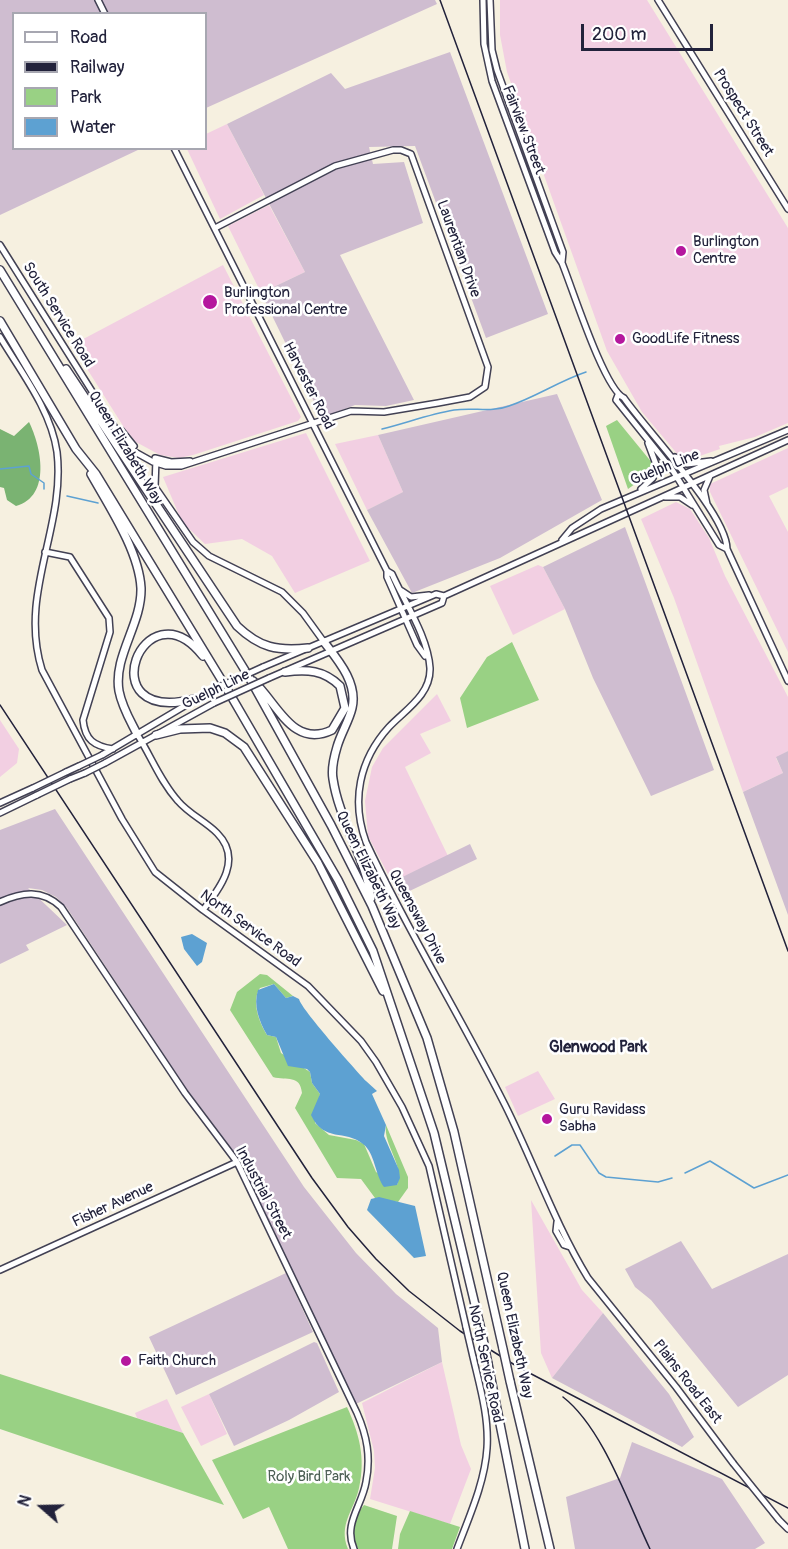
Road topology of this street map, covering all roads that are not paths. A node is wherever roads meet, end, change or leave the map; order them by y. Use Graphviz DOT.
graph roads {
  1 [pos="483,0"];
  2 [pos="490,0"];
  3 [pos="658,0"];
  4 [pos="175,150"];
  5 [pos="788,209"];
  6 [pos="215,228"];
  7 [pos="0,245"];
  8 [pos="562,262"];
  9 [pos="0,270"];
  10 [pos="0,321"];
  11 [pos="0,337"];
  12 [pos="54,358"];
  13 [pos="618,395"];
  14 [pos="313,423"];
  15 [pos="788,430"];
  16 [pos="788,440"];
  17 [pos="648,442"];
  18 [pos="76,449"];
  19 [pos="669,454"];
  20 [pos="157,461"];
  21 [pos="712,461"];
  22 [pos="685,474"];
  23 [pos="710,476"];
  24 [pos="677,477"];
  25 [pos="692,484"];
  26 [pos="683,487"];
  27 [pos="635,493"];
  28 [pos="660,497"];
  29 [pos="707,506"];
  30 [pos="697,509"];
  31 [pos="561,542"];
  32 [pos="727,549"];
  33 [pos="45,552"];
  34 [pos="387,571"];
  35 [pos="397,585"];
  36 [pos="436,594"];
  37 [pos="444,596"];
  38 [pos="404,609"];
  39 [pos="408,618"];
  40 [pos="324,642"];
  41 [pos="308,648"];
  42 [pos="331,651"];
  43 [pos="285,672"];
  44 [pos="249,677"];
  45 [pos="788,681"];
  46 [pos="227,689"];
  47 [pos="194,699"];
  48 [pos="137,734"];
  49 [pos="156,735"];
  50 [pos="143,744"];
  51 [pos="113,749"];
  52 [pos="0,803"];
  53 [pos="0,813"];
  54 [pos="0,902"];
  55 [pos="372,906"];
  56 [pos="203,910"];
  57 [pos="404,1043"];
  58 [pos="237,1162"];
  59 [pos="543,1188"];
  60 [pos="0,1270"];
  61 [pos="788,1529"];
  62 [pos="354,1549"];
  63 [pos="457,1549"];
  64 [pos="525,1549"];
  65 [pos="550,1549"];
  1 -- 8 [label="main road, Fairview Street"];
  2 -- 8 [label="main road, Fairview Street"];
  3 -- 5 [label="main road, Prospect Street"];
  4 -- 6 [label="main road, Harvester Road"];
  6 -- 14 [label="main road, Harvester Road"];
  6 -- 14 [label="main road, Laurentian Drive"];
  7 -- 20 [label="main road, South Service Road"];
  8 -- 13 [label="main road, Fairview Street"];
  9 -- 12 [label="highway, Queen Elizabeth Way"];
  10 -- 18 [label="highway, Queen Elizabeth Way"];
  11 -- 33 [label="main road, North Service Road"];
  12 -- 41 [label="highway"];
  12 -- 44 [label="highway, Queen Elizabeth Way"];
  13 -- 17 [label="main road, Fairview Street"];
  13 -- 19 [label="main road, Fairview Street"];
  14 -- 20 [label="main road"];
  14 -- 34 [label="main road, Harvester Road"];
  15 -- 21 [label="main road, Guelph Line"];
  16 -- 23 [label="main road, Guelph Line"];
  17 -- 24 [label="main road, Fairview Street"];
  17 -- 27 [label="main road"];
  18 -- 46 [label="highway, Queen Elizabeth Way"];
  18 -- 48 [label="highway"];
  19 -- 21 [label="main road"];
  19 -- 22 [label="main road, Fairview Street"];
  20 -- 40 [label="main road"];
  21 -- 22 [label="main road, Guelph Line"];
  22 -- 24 [label="main road, Guelph Line"];
  22 -- 25 [label="main road, Fairview Street"];
  23 -- 25 [label="main road, Guelph Line"];
  23 -- 29 [label="main road"];
  24 -- 26 [label="main road, Fairview Street"];
  24 -- 27 [label="main road, Guelph Line"];
  25 -- 26 [label="main road, Guelph Line"];
  25 -- 29 [label="main road, Fairview Street"];
  26 -- 28 [label="main road, Guelph Line"];
  26 -- 30 [label="main road, Fairview Street"];
  27 -- 31 [label="main road, Guelph Line"];
  28 -- 30 [label="main road"];
  28 -- 31 [label="main road, Guelph Line"];
  29 -- 32 [label="main road, Fairview Street"];
  30 -- 32 [label="main road, Fairview Street"];
  31 -- 37 [label="main road, Guelph Line"];
  32 -- 45 [label="main road, Fairview Street"];
  33 -- 51 [label="main road"];
  33 -- 56 [label="main road, North Service Road"];
  34 -- 35 [label="main road, Harvester Road"];
  34 -- 38 [label="main road, Harvester Road"];
  35 -- 36 [label="main road"];
  35 -- 38 [label="main road, Harvester Road"];
  36 -- 37 [label="main road"];
  36 -- 38 [label="main road, Guelph Line"];
  37 -- 39 [label="main road, Guelph Line"];
  38 -- 39 [label="main road, Harvester Road"];
  38 -- 40 [label="main road, Guelph Line"];
  39 -- 42 [label="main road, Guelph Line"];
  39 -- 59 [label="main road, Queensway Drive"];
  40 -- 41 [label="main road, Guelph Line"];
  40 -- 42 [label="highway"];
  41 -- 47 [label="main road, Guelph Line, bridge"];
  42 -- 43 [label="main road, Guelph Line"];
  42 -- 55 [label="highway"];
  43 -- 44 [label="highway"];
  43 -- 49 [label="main road, Guelph Line, bridge"];
  44 -- 55 [label="highway, Queen Elizabeth Way"];
  46 -- 47 [label="highway"];
  46 -- 57 [label="highway, Queen Elizabeth Way"];
  47 -- 48 [label="main road, Guelph Line"];
  48 -- 50 [label="main road"];
  48 -- 51 [label="main road, Guelph Line"];
  49 -- 50 [label="main road, Guelph Line"];
  49 -- 57 [label="highway"];
  50 -- 53 [label="main road, Guelph Line, bridge"];
  50 -- 56 [label="main road"];
  51 -- 52 [label="main road, Guelph Line, bridge"];
  54 -- 58 [label="main road, Industrial Street"];
  55 -- 65 [label="highway, Queen Elizabeth Way, bridge"];
  56 -- 63 [label="main road, North Service Road, bridge"];
  57 -- 64 [label="highway, Queen Elizabeth Way, bridge"];
  58 -- 60 [label="main road, Fisher Avenue"];
  58 -- 62 [label="main road, Industrial Street"];
  59 -- 61 [label="main road, Plains Road East, bridge"];
}
